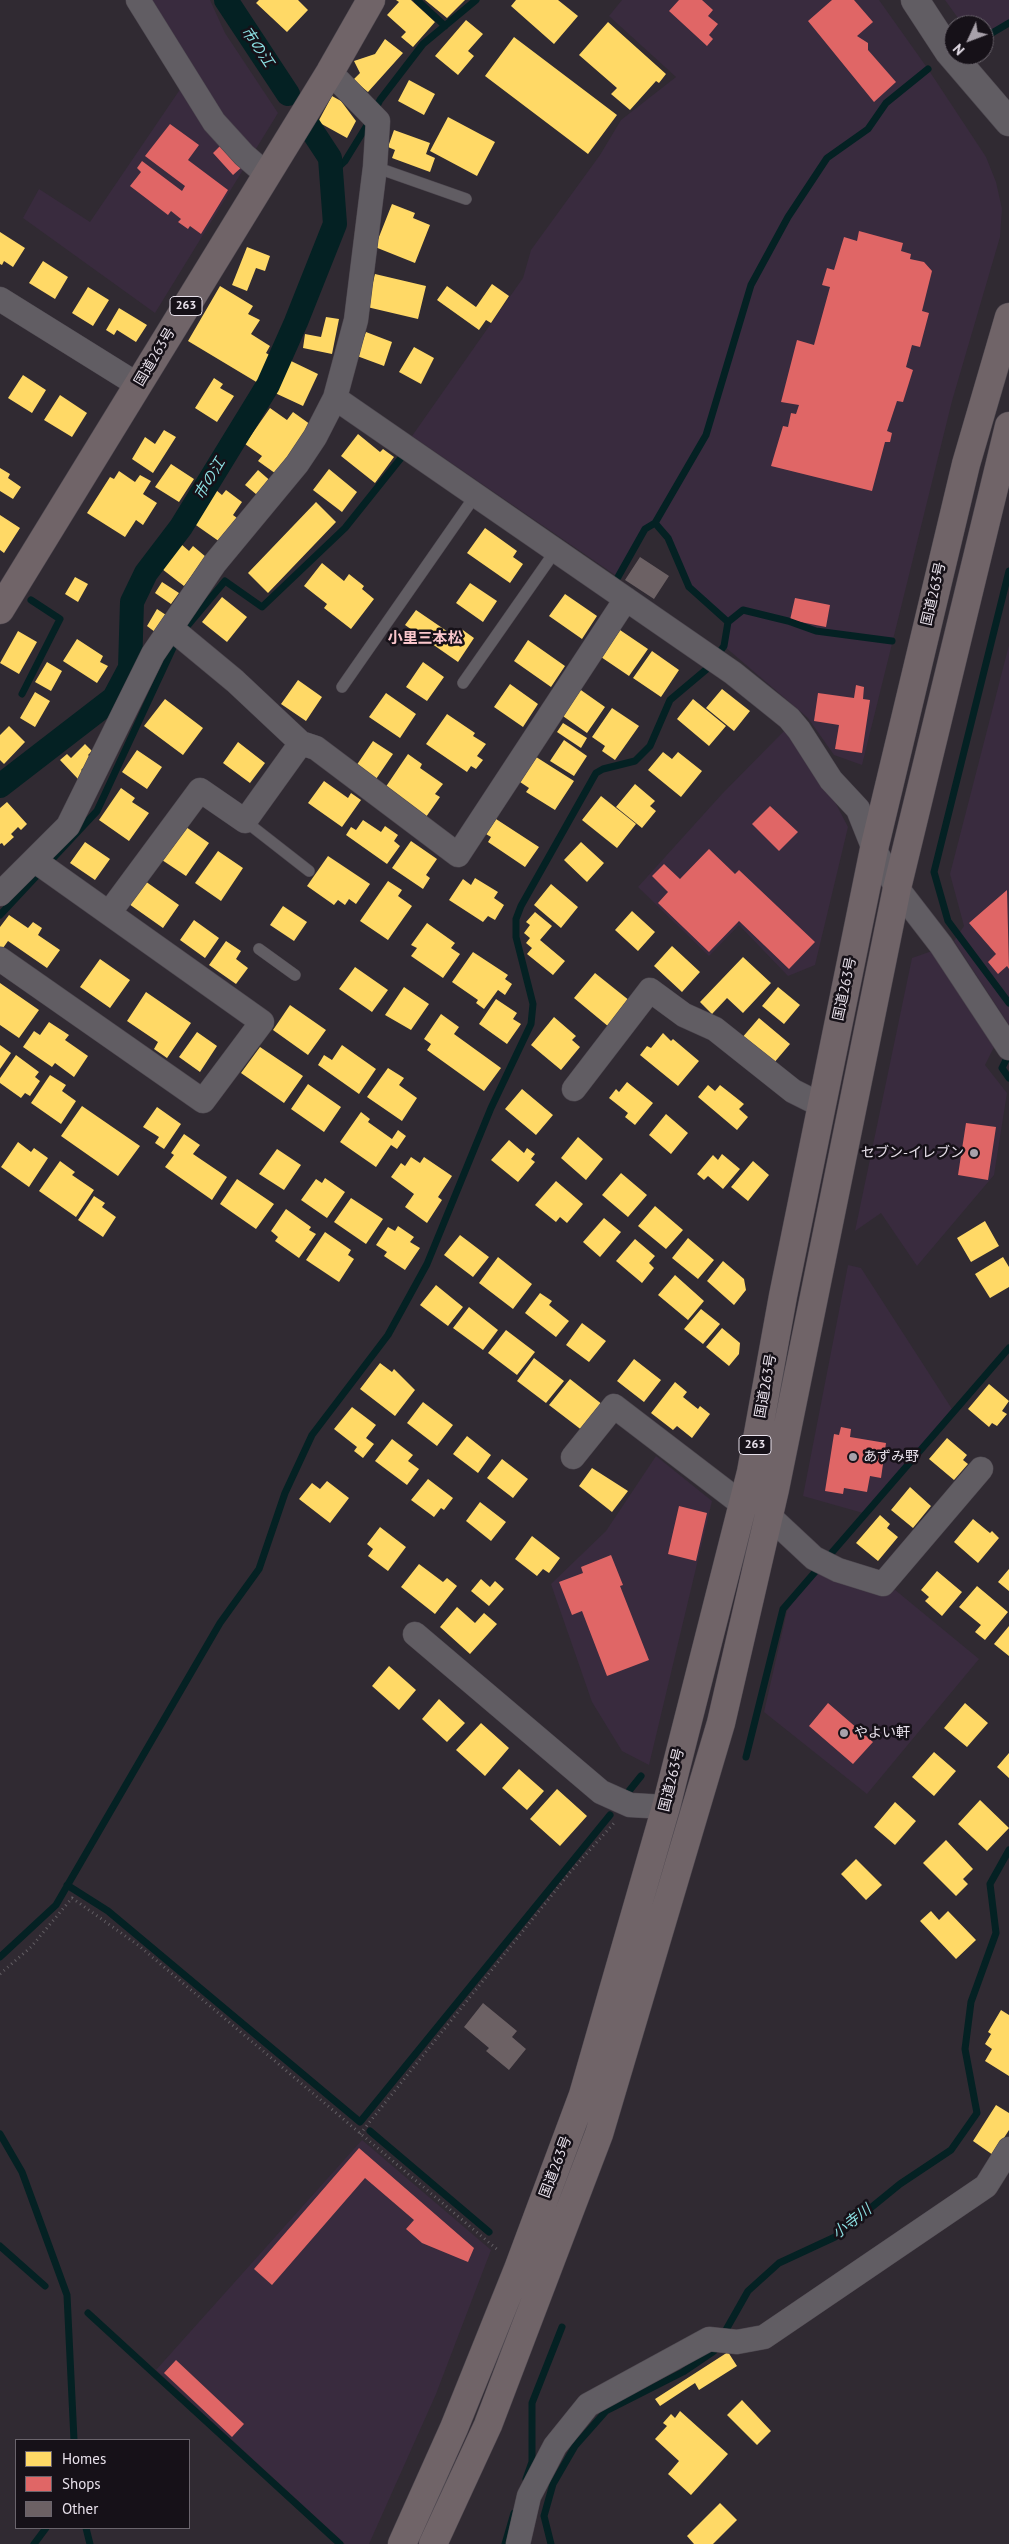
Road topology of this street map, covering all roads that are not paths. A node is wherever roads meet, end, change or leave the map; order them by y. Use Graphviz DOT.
graph roads {
  1 [pos="138,0"];
  2 [pos="370,0"];
  3 [pos="915,0"];
  4 [pos="330,72"];
  5 [pos="1009,122"];
  6 [pos="375,166"];
  7 [pos="266,174"];
  8 [pos="466,199"];
  9 [pos="0,299"];
  10 [pos="1009,317"];
  11 [pos="138,385"];
  12 [pos="335,398"];
  13 [pos="1009,426"];
  14 [pos="475,496"];
  15 [pos="556,550"];
  16 [pos="626,599"];
  17 [pos="1,605"];
  18 [pos="178,634"];
  19 [pos="462,683"];
  20 [pos="342,687"];
  21 [pos="301,743"];
  22 [pos="245,821"];
  23 [pos="874,849"];
  24 [pos="34,860"];
  25 [pos="309,871"];
  26 [pos="897,888"];
  27 [pos="0,894"];
  28 [pos="109,913"];
  29 [pos="259,949"];
  30 [pos="0,959"];
  31 [pos="295,975"];
  32 [pos="1007,1045"];
  33 [pos="574,1088"];
  34 [pos="821,1105"];
  35 [pos="573,1457"];
  36 [pos="981,1469"];
  37 [pos="742,1504"];
  38 [pos="769,1516"];
  39 [pos="415,1634"];
  40 [pos="666,1807"];
  41 [pos="1009,2149"];
  42 [pos="402,2544"];
  43 [pos="432,2544"];
  44 [pos="518,2544"];
  1 -- 7 [label="street"];
  2 -- 4 [label="highway, 国道263号 / 263"];
  3 -- 5 [label="street"];
  4 -- 6 [label="street"];
  4 -- 7 [label="highway, 国道263号 / 263"];
  6 -- 8 [label="lane"];
  6 -- 12 [label="street"];
  7 -- 11 [label="highway, 国道263号 / 263"];
  9 -- 11 [label="street"];
  10 -- 23 [label="highway, 国道263号 / 263"];
  11 -- 17 [label="highway, 国道263号 / 263"];
  12 -- 14 [label="street"];
  12 -- 18 [label="street"];
  13 -- 26 [label="highway, 国道263号 / 263"];
  14 -- 15 [label="street"];
  14 -- 20 [label="lane"];
  15 -- 16 [label="street"];
  15 -- 19 [label="lane"];
  16 -- 21 [label="street"];
  16 -- 23 [label="street"];
  18 -- 21 [label="street"];
  18 -- 24 [label="street"];
  21 -- 22 [label="street"];
  22 -- 25 [label="lane"];
  22 -- 28 [label="street"];
  23 -- 26 [label="street"];
  23 -- 34 [label="highway, 国道263号 / 263"];
  24 -- 27 [label="street"];
  24 -- 28 [label="street"];
  26 -- 32 [label="street"];
  26 -- 38 [label="highway, 国道263号 / 263"];
  28 -- 30 [label="street"];
  29 -- 31 [label="lane"];
  33 -- 34 [label="street"];
  34 -- 37 [label="highway, 国道263号 / 263"];
  35 -- 37 [label="street"];
  36 -- 38 [label="street"];
  37 -- 40 [label="highway, 国道263号 / 263"];
  38 -- 43 [label="highway, 国道263号 / 263"];
  39 -- 40 [label="street"];
  40 -- 42 [label="highway, 国道263号 / 263"];
  41 -- 44 [label="street"];
}
